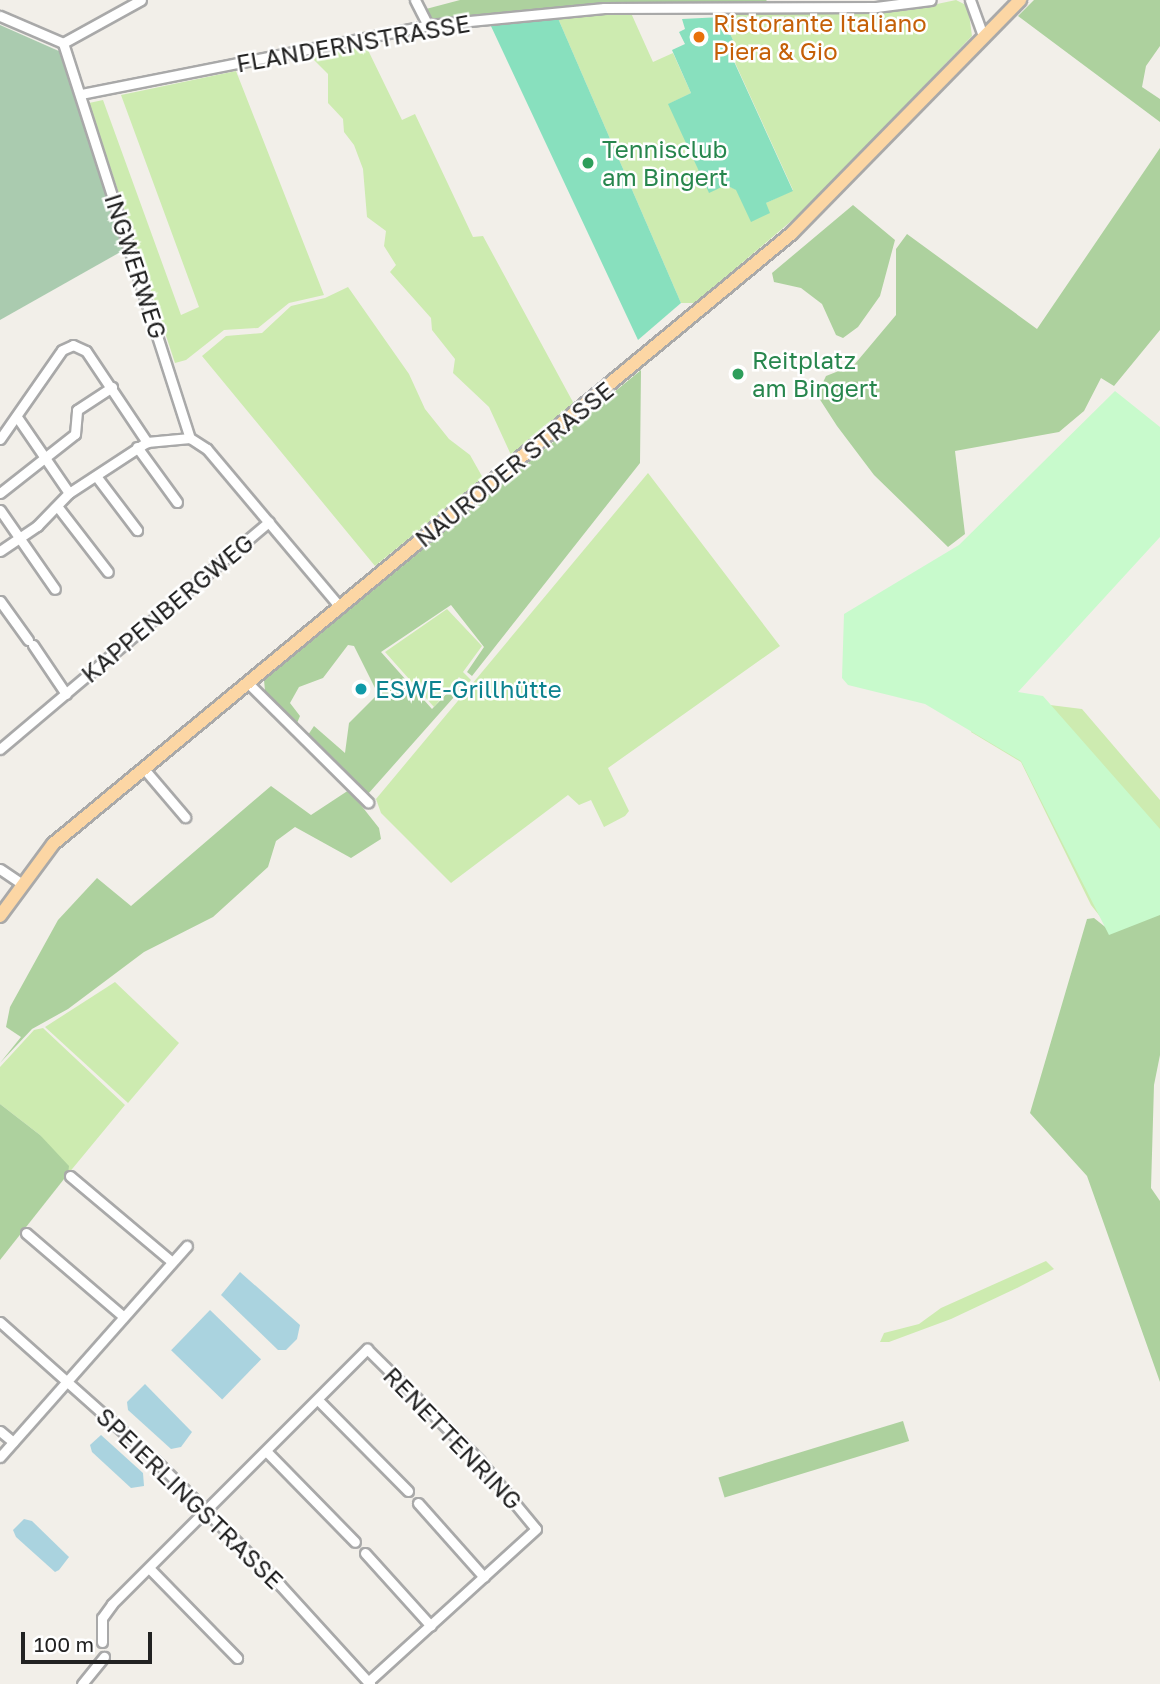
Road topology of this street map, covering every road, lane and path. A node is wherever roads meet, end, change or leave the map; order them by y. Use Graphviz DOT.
graph roads {
  1 [pos="141,0"];
  2 [pos="415,0"];
  3 [pos="932,0"];
  4 [pos="970,0"];
  5 [pos="1020,0"];
  6 [pos="0,16"];
  7 [pos="428,25"];
  8 [pos="983,36"];
  9 [pos="63,43"];
  10 [pos="81,94"];
  11 [pos="112,387"];
  12 [pos="17,417"];
  13 [pos="191,438"];
  14 [pos="0,439"];
  15 [pos="147,442"];
  16 [pos="137,447"];
  17 [pos="43,456"];
  18 [pos="96,476"];
  19 [pos="0,493"];
  20 [pos="69,493"];
  21 [pos="177,502"];
  22 [pos="57,506"];
  23 [pos="0,510"];
  24 [pos="269,522"];
  25 [pos="137,530"];
  26 [pos="19,540"];
  27 [pos="0,551"];
  28 [pos="108,572"];
  29 [pos="55,589"];
  30 [pos="0,600"];
  31 [pos="340,607"];
  32 [pos="249,684"];
  33 [pos="66,694"];
  34 [pos="0,749"];
  35 [pos="145,770"];
  36 [pos="368,802"];
  37 [pos="185,817"];
  38 [pos="0,869"];
  39 [pos="21,883"];
  40 [pos="0,916"];
  41 [pos="70,1176"];
  42 [pos="26,1233"];
  43 [pos="187,1246"];
  44 [pos="172,1262"];
  45 [pos="123,1317"];
  46 [pos="0,1322"];
  47 [pos="68,1381"];
  48 [pos="318,1400"];
  49 [pos="0,1431"];
  50 [pos="13,1442"];
  51 [pos="266,1451"];
  52 [pos="0,1457"];
  53 [pos="408,1491"];
  54 [pos="418,1503"];
  55 [pos="206,1511"];
  56 [pos="355,1542"];
  57 [pos="365,1553"];
  58 [pos="149,1568"];
  59 [pos="484,1577"];
  60 [pos="431,1626"];
  61 [pos="102,1642"];
  62 [pos="103,1657"];
  63 [pos="237,1658"];
  64 [pos="369,1683"];
  65 [pos="82,1684"];
  1 -- 9 [label="street"];
  2 -- 7 [label="street"];
  3 -- 7 [label="street, FLANDERNSTRASSE"];
  4 -- 8 [label="street"];
  5 -- 8 [label="main road, NAURODER STRASSE"];
  6 -- 9 [label="street"];
  7 -- 10 [label="street, FLANDERNSTRASSE"];
  8 -- 31 [label="main road, NAURODER STRASSE"];
  9 -- 10 [label="street"];
  10 -- 13 [label="street, INGWERWEG"];
  11 -- 12 [label="street"];
  11 -- 15 [label="street"];
  11 -- 17 [label="street"];
  12 -- 14 [label="street"];
  12 -- 17 [label="street"];
  13 -- 15 [label="street"];
  13 -- 24 [label="street"];
  15 -- 16 [label="street"];
  16 -- 18 [label="street"];
  16 -- 21 [label="street"];
  17 -- 19 [label="street"];
  17 -- 20 [label="street"];
  18 -- 20 [label="street"];
  18 -- 25 [label="street"];
  20 -- 22 [label="street"];
  22 -- 26 [label="street"];
  22 -- 28 [label="street"];
  23 -- 26 [label="street"];
  24 -- 31 [label="street"];
  24 -- 33 [label="street, KAPPENBERGWEG"];
  26 -- 27 [label="street"];
  26 -- 29 [label="street"];
  30 -- 33 [label="street, KAPPENBERGWEG"];
  31 -- 32 [label="main road, NAURODER STRASSE"];
  32 -- 35 [label="main road, NAURODER STRASSE"];
  32 -- 36 [label="street"];
  33 -- 34 [label="street, KAPPENBERGWEG"];
  35 -- 37 [label="street"];
  35 -- 39 [label="main road, NAURODER STRASSE"];
  38 -- 39 [label="street"];
  39 -- 40 [label="main road, NAURODER STRASSE"];
  41 -- 44 [label="street"];
  42 -- 45 [label="street"];
  43 -- 44 [label="street"];
  44 -- 45 [label="street"];
  45 -- 47 [label="street"];
  46 -- 47 [label="street, SPEIERLINGSTRASSE"];
  47 -- 50 [label="street"];
  47 -- 55 [label="street, SPEIERLINGSTRASSE"];
  48 -- 51 [label="street, RENETTENRING"];
  48 -- 53 [label="street"];
  48 -- 59 [label="street, RENETTENRING"];
  49 -- 50 [label="street"];
  50 -- 52 [label="street"];
  51 -- 55 [label="street, RENETTENRING"];
  51 -- 56 [label="street"];
  54 -- 59 [label="street"];
  55 -- 58 [label="street, RENETTENRING"];
  55 -- 64 [label="street, SPEIERLINGSTRASSE"];
  57 -- 60 [label="street"];
  58 -- 61 [label="street, RENETTENRING"];
  58 -- 63 [label="street"];
  59 -- 60 [label="street, RENETTENRING"];
  60 -- 64 [label="street, RENETTENRING"];
  62 -- 65 [label="street"];
}
